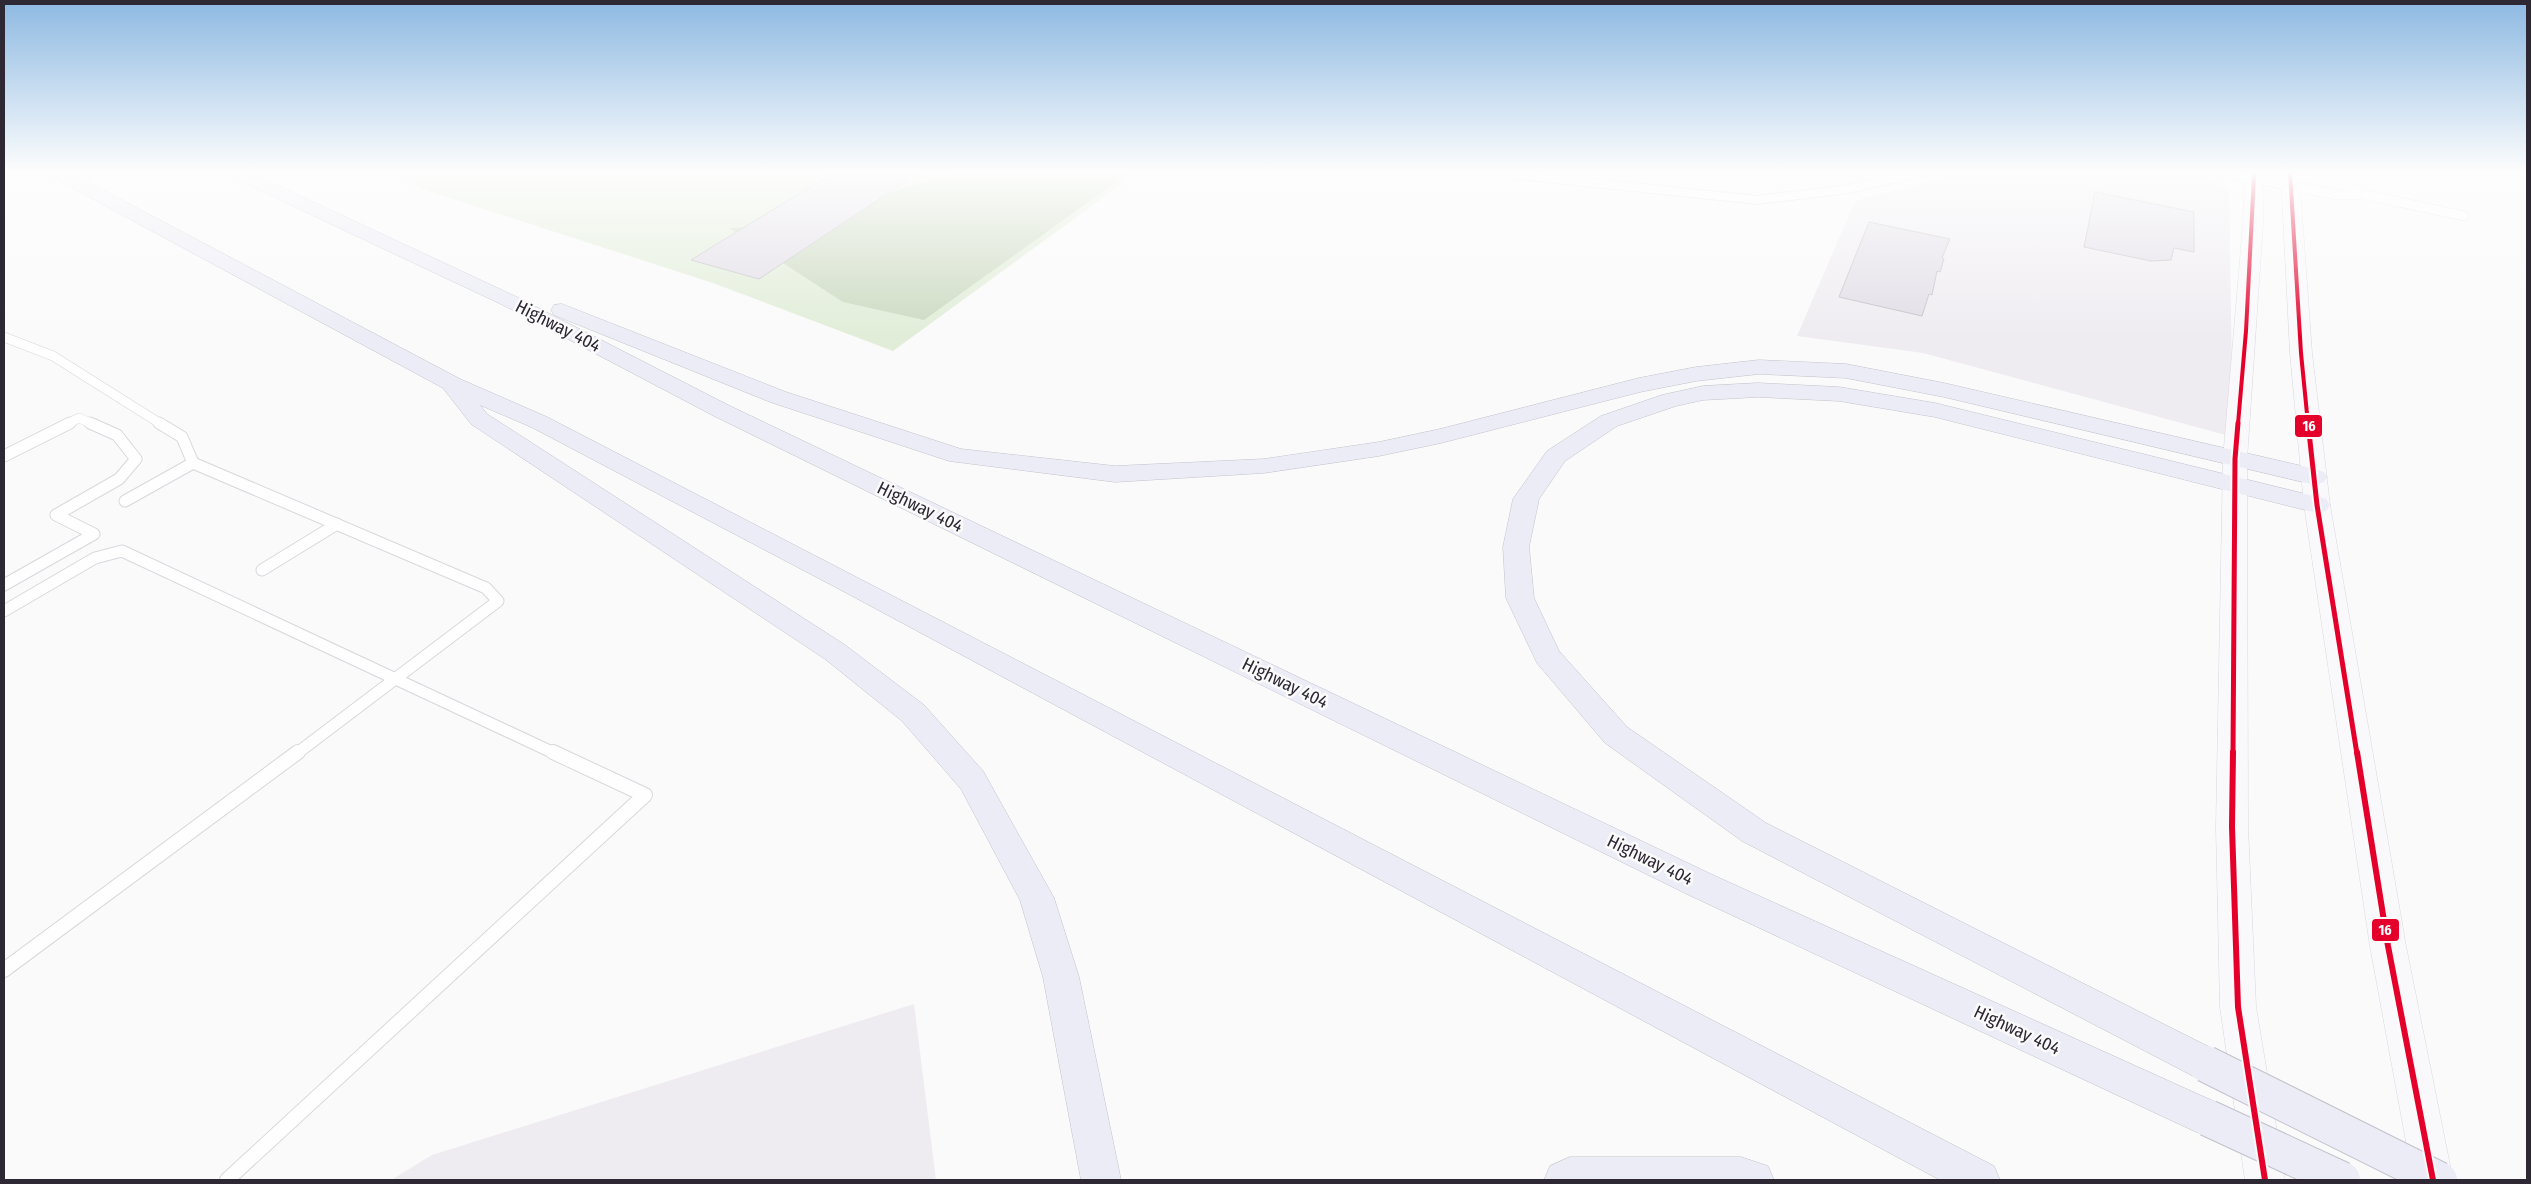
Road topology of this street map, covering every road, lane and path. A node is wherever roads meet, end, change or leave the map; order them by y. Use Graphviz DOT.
graph roads {
  1 [pos="159,227"];
  2 [pos="353,227"];
  3 [pos="2251,227"];
  4 [pos="2291,227"];
  5 [pos="512,302"];
  6 [pos="4,336"];
  7 [pos="452,384"];
  8 [pos="4,456"];
  9 [pos="193,463"];
  10 [pos="2235,472"];
  11 [pos="2316,491"];
  12 [pos="125,501"];
  13 [pos="337,524"];
  14 [pos="262,570"];
  15 [pos="4,585"];
  16 [pos="4,610"];
  17 [pos="397,679"];
  18 [pos="4,970"];
  19 [pos="226,1180"];
  20 [pos="1101,1180"];
  21 [pos="1564,1180"];
  22 [pos="1754,1180"];
  23 [pos="1980,1180"];
  24 [pos="2265,1180"];
  25 [pos="2342,1180"];
  26 [pos="2433,1180"];
  27 [pos="2439,1180"];
  1 -- 7 [label="highway"];
  2 -- 5 [label="highway, Highway 404"];
  3 -- 10 [label="main road"];
  4 -- 11 [label="main road"];
  5 -- 10 [label="highway"];
  5 -- 25 [label="highway, Highway 404, bridge"];
  6 -- 9 [label="lane"];
  7 -- 20 [label="highway"];
  7 -- 23 [label="highway"];
  8 -- 15 [label="lane"];
  9 -- 12 [label="lane"];
  9 -- 13 [label="lane"];
  10 -- 11 [label="highway"];
  10 -- 24 [label="main road"];
  10 -- 27 [label="highway, bridge"];
  11 -- 26 [label="main road"];
  13 -- 14 [label="lane"];
  13 -- 17 [label="lane"];
  16 -- 17 [label="lane"];
  17 -- 18 [label="lane"];
  17 -- 19 [label="lane"];
  21 -- 22 [label="highway"];
}
